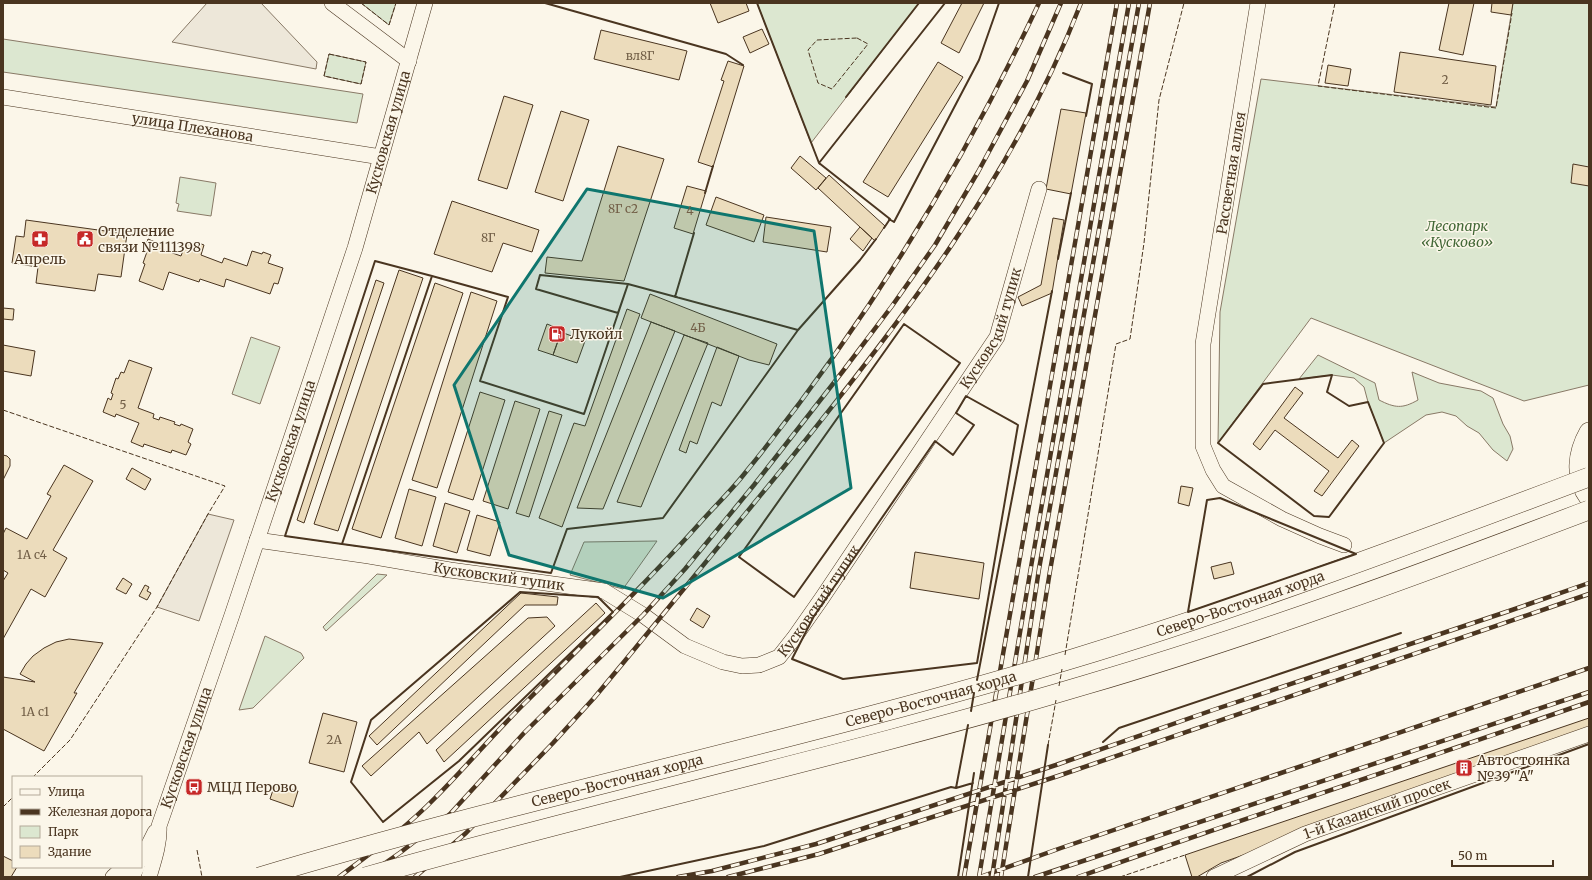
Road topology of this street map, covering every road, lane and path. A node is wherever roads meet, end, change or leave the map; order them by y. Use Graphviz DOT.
graph roads {
  1 [pos="332,3"];
  2 [pos="425,3"];
  3 [pos="1258,3"];
  4 [pos="409,61"];
  5 [pos="3,97"];
  6 [pos="381,157"];
  7 [pos="1039,188"];
  8 [pos="1589,432"];
  9 [pos="1589,477"];
  10 [pos="1589,498"];
  11 [pos="1589,510"];
  12 [pos="257,540"];
  13 [pos="1344,545"];
  14 [pos="1589,734"];
  15 [pos="158,826"];
  16 [pos="145,848"];
  17 [pos="123,868"];
  18 [pos="136,868"];
  19 [pos="113,877"];
  20 [pos="132,877"];
  21 [pos="149,877"];
  22 [pos="259,877"];
  23 [pos="365,877"];
  24 [pos="1214,877"];
  1 -- 4 [label="street"];
  2 -- 4 [label="street, Кусковская улица"];
  3 -- 13 [label="street, Рассветная аллея"];
  4 -- 6 [label="street, Кусковская улица"];
  5 -- 6 [label="street, улица Плеханова"];
  6 -- 12 [label="street, Кусковская улица"];
  7 -- 12 [label="street, Кусковский тупик"];
  8 -- 10 [label="main road"];
  9 -- 22 [label="main road, Северо-Восточная хорда, bridge"];
  11 -- 23 [label="main road, Северо-Восточная хорда, bridge"];
  12 -- 15 [label="street, Кусковская улица"];
  14 -- 24 [label="street, 1-й Казанский просек"];
  15 -- 16 [label="street"];
  15 -- 21 [label="street, Кусковская улица"];
  17 -- 19 [label="street"];
  18 -- 20 [label="street"];
}
